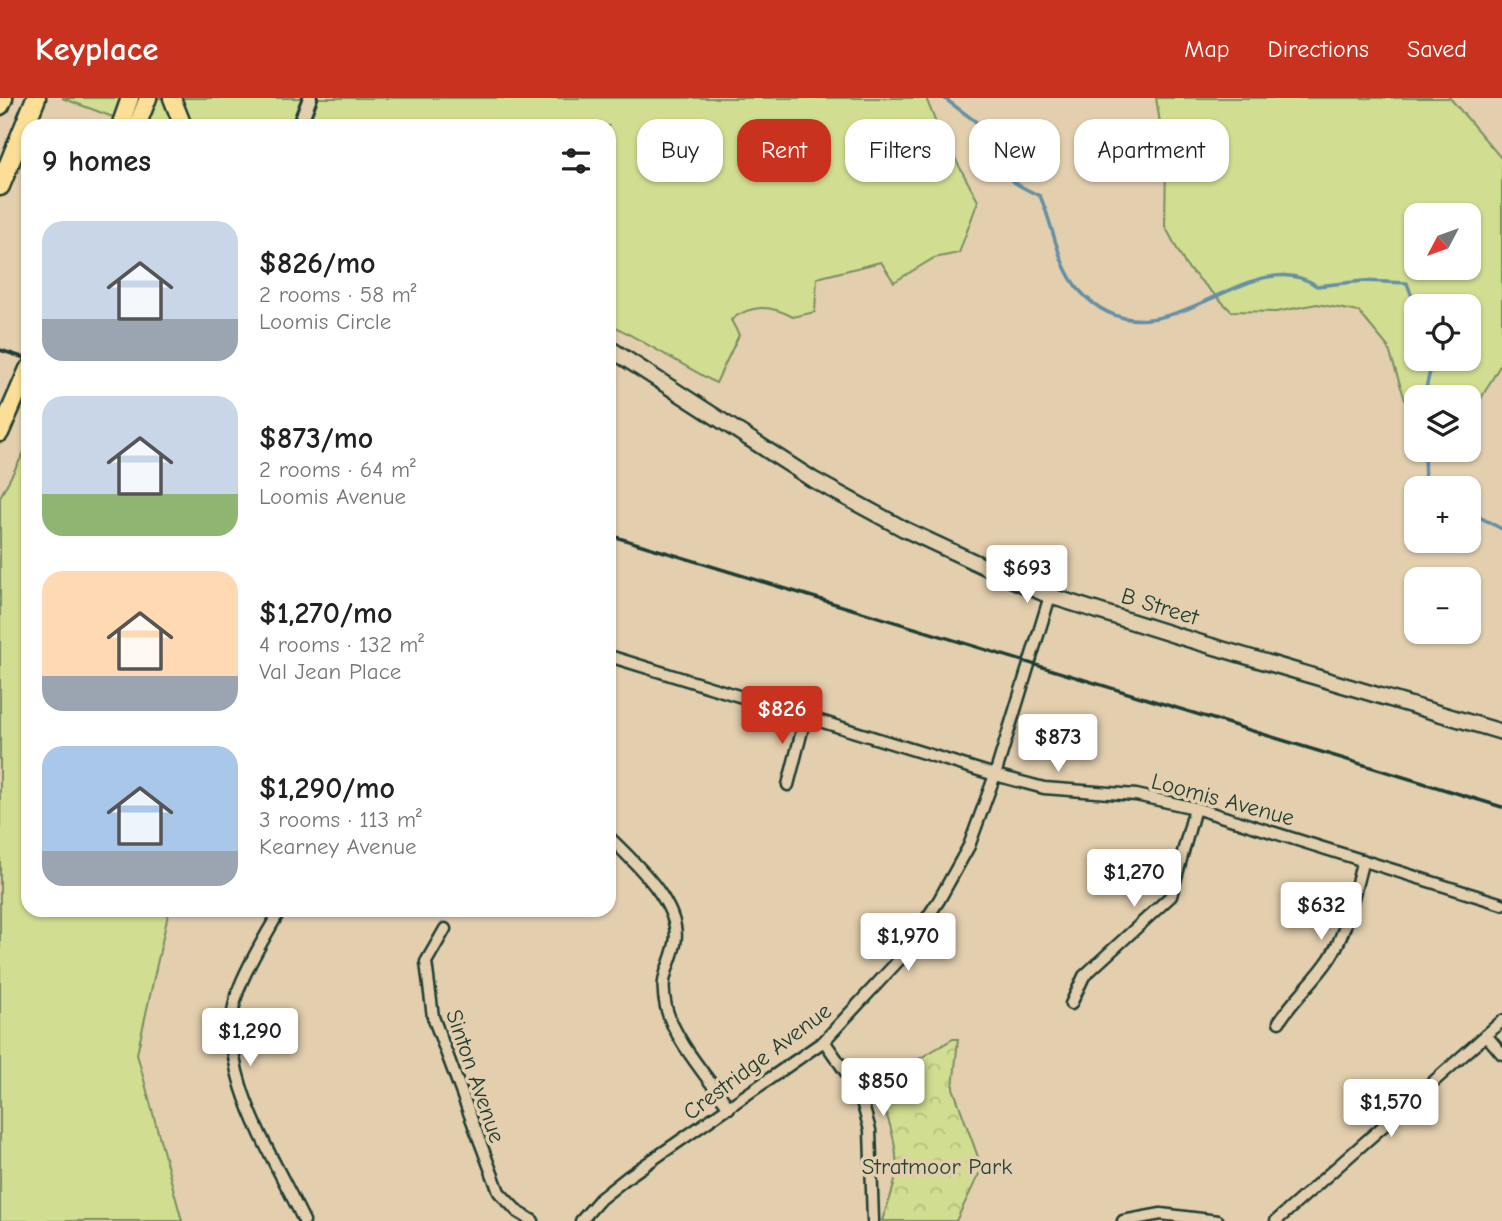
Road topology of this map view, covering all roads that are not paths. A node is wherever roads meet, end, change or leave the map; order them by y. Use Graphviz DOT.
graph roads {
  1 [pos="3,98"];
  2 [pos="36,98"];
  3 [pos="130,98"];
  4 [pos="148,98"];
  5 [pos="172,98"];
  6 [pos="310,98"];
  7 [pos="0,105"];
  8 [pos="27,119"];
  9 [pos="122,119"];
  10 [pos="140,119"];
  11 [pos="180,119"];
  12 [pos="303,119"];
  13 [pos="21,135"];
  14 [pos="0,186"];
  15 [pos="616,353"];
  16 [pos="21,385"];
  17 [pos="0,433"];
  18 [pos="1050,596"];
  19 [pos="616,658"];
  20 [pos="806,715"];
  21 [pos="1502,732"];
  22 [pos="995,775"];
  23 [pos="788,785"];
  24 [pos="1195,808"];
  25 [pos="616,844"];
  26 [pos="1363,860"];
  27 [pos="1502,904"];
  28 [pos="276,917"];
  29 [pos="445,929"];
  30 [pos="1071,1004"];
  31 [pos="1502,1021"];
  32 [pos="1279,1022"];
  33 [pos="1486,1035"];
  34 [pos="824,1041"];
  35 [pos="1502,1054"];
  36 [pos="729,1108"];
  37 [pos="304,1221"];
  38 [pos="533,1221"];
  39 [pos="581,1221"];
  40 [pos="873,1221"];
  41 [pos="1123,1221"];
  42 [pos="1218,1221"];
  43 [pos="1276,1221"];
  1 -- 7 [label="highway"];
  2 -- 8 [label="highway"];
  3 -- 9 [label="main road"];
  4 -- 10 [label="main road"];
  5 -- 11 [label="main road"];
  6 -- 12 [label="street"];
  13 -- 14 [label="highway"];
  15 -- 18 [label="main road, B Street"];
  16 -- 17 [label="main road"];
  18 -- 21 [label="main road, B Street"];
  18 -- 22 [label="street, Crestridge Avenue"];
  19 -- 20 [label="street, Loomis Avenue"];
  20 -- 22 [label="street, Loomis Avenue"];
  20 -- 23 [label="street"];
  22 -- 24 [label="street, Loomis Avenue"];
  22 -- 34 [label="street, Crestridge Avenue"];
  24 -- 26 [label="street, Loomis Avenue"];
  24 -- 30 [label="street"];
  25 -- 36 [label="street"];
  26 -- 27 [label="street, Loomis Avenue"];
  26 -- 32 [label="street"];
  28 -- 37 [label="street"];
  29 -- 38 [label="street, Sinton Avenue"];
  31 -- 33 [label="street"];
  33 -- 35 [label="street"];
  33 -- 43 [label="street"];
  34 -- 36 [label="street, Crestridge Avenue"];
  34 -- 40 [label="street"];
  36 -- 39 [label="street, Crestridge Avenue"];
  41 -- 42 [label="street"];
}
